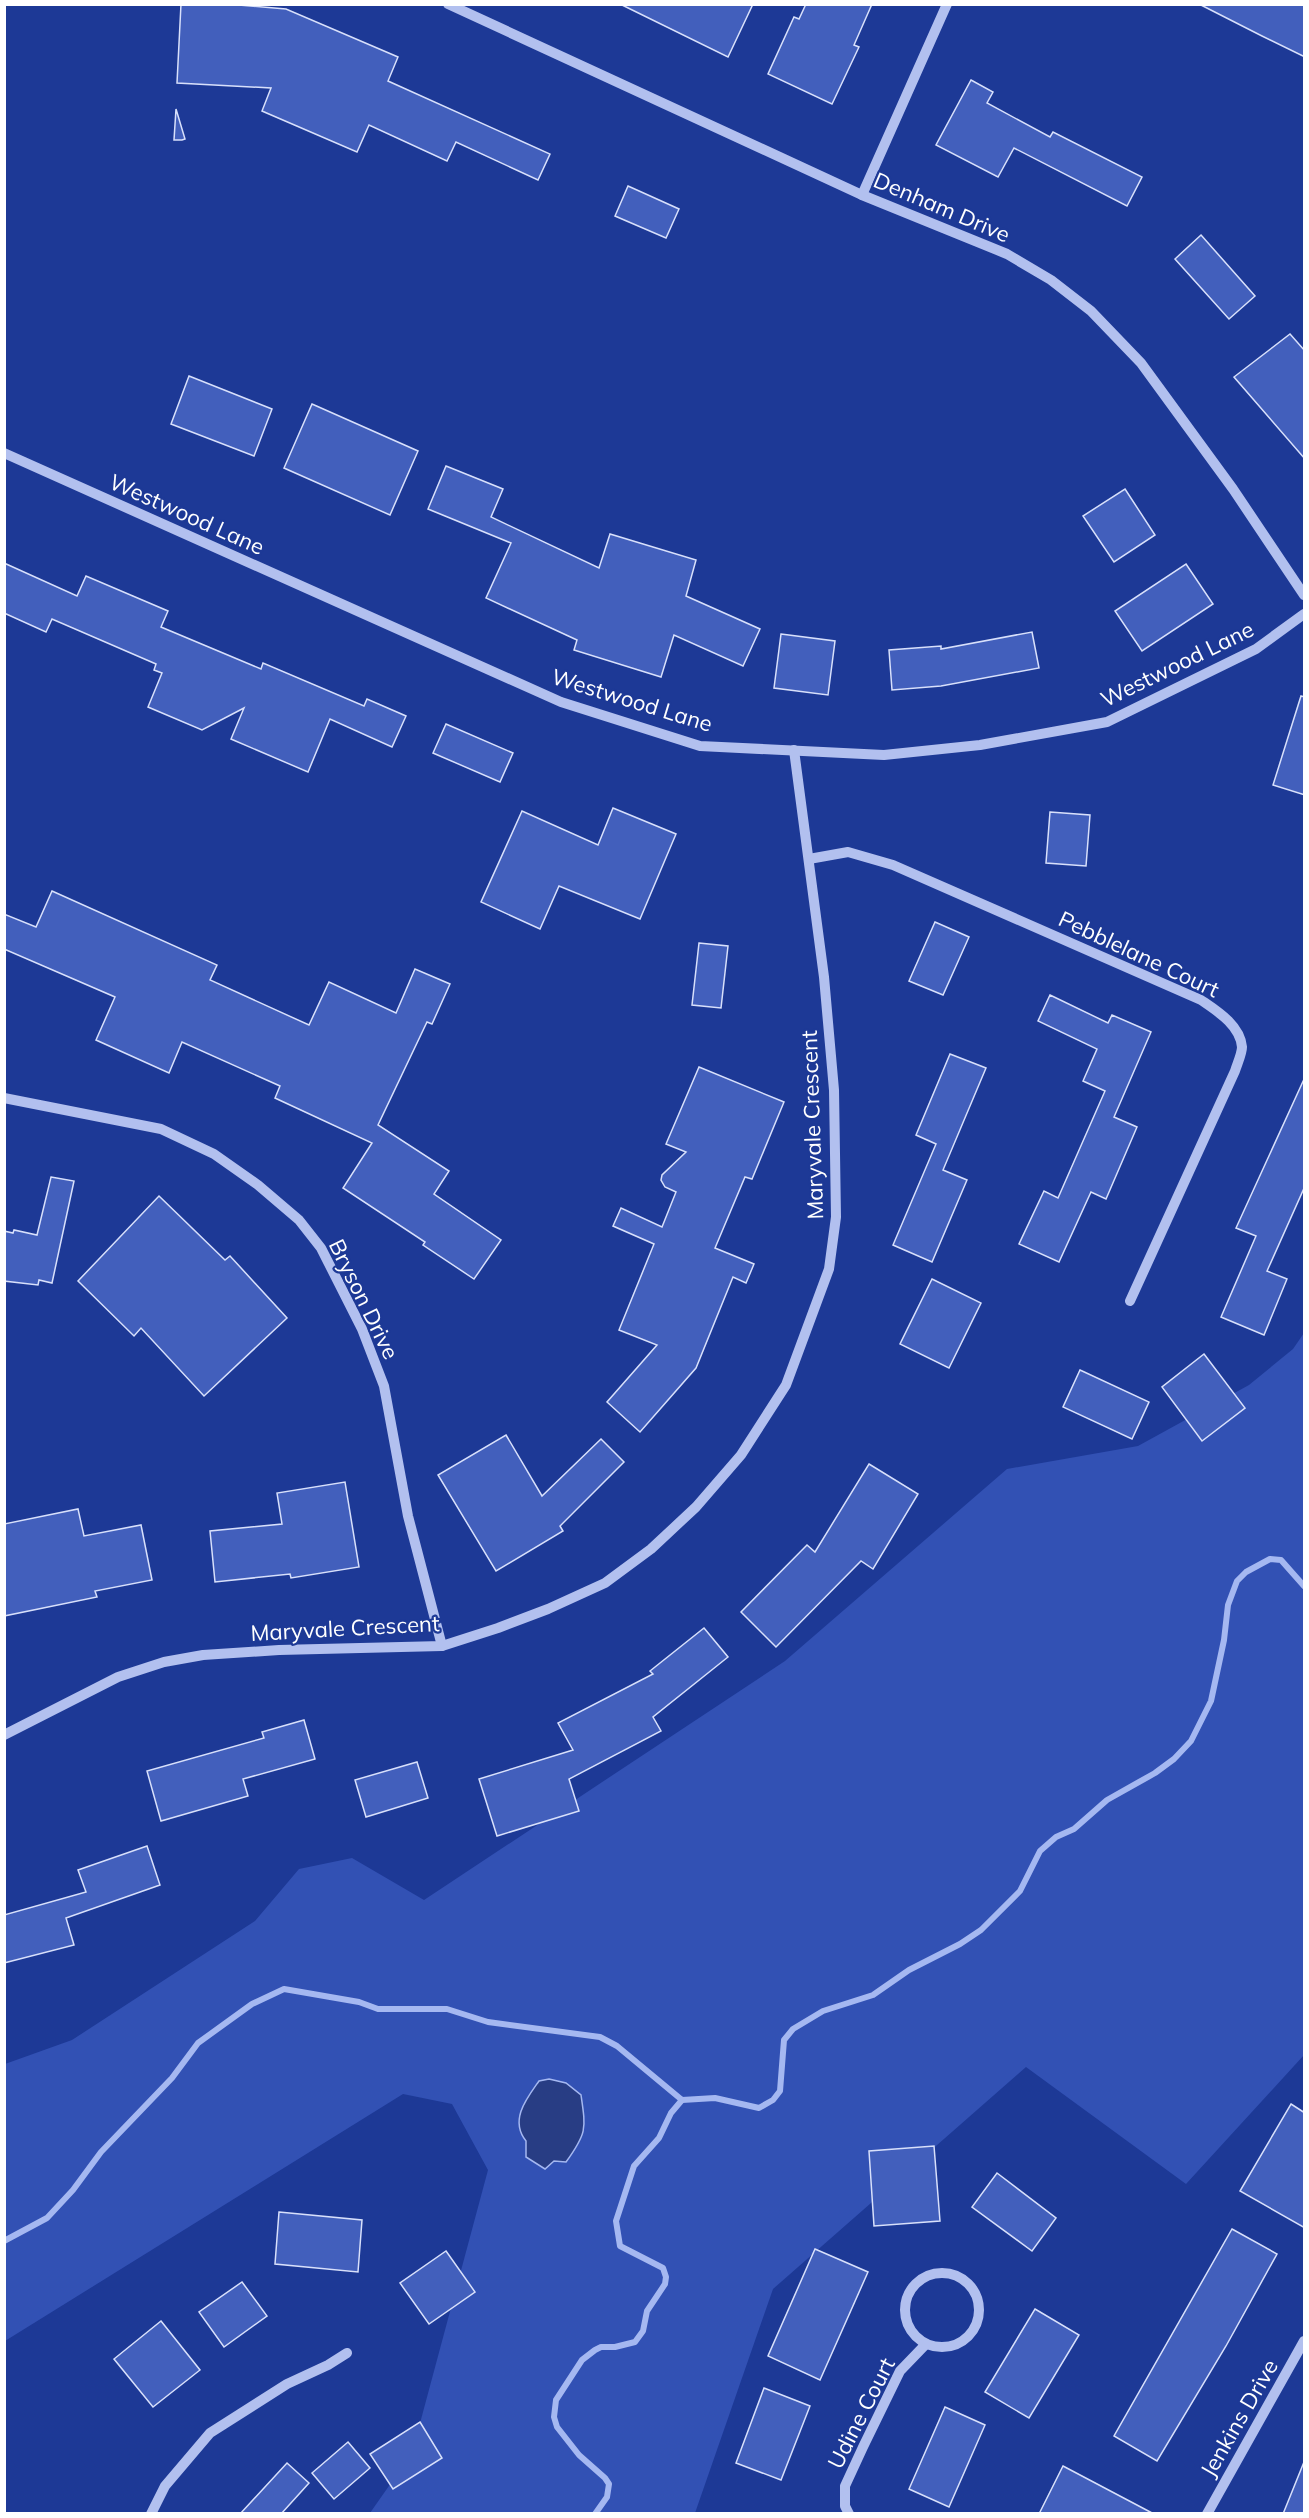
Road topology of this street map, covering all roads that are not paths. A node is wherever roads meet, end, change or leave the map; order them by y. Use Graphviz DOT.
graph roads {
  1 [pos="448,4"];
  2 [pos="947,4"];
  3 [pos="862,195"];
  4 [pos="4,453"];
  5 [pos="1305,595"];
  6 [pos="1305,614"];
  7 [pos="794,750"];
  8 [pos="810,859"];
  9 [pos="4,1098"];
  10 [pos="1130,1301"];
  11 [pos="442,1646"];
  12 [pos="4,1735"];
  13 [pos="1305,2341"];
  14 [pos="926,2344"];
  15 [pos="347,2353"];
  16 [pos="1299,2361"];
  17 [pos="847,2510"];
  18 [pos="151,2514"];
  19 [pos="1207,2514"];
  1 -- 3 [label="street, Denham Drive"];
  2 -- 3 [label="street"];
  3 -- 5 [label="street, Denham Drive"];
  4 -- 7 [label="street, Westwood Lane"];
  6 -- 7 [label="street, Westwood Lane"];
  7 -- 8 [label="street, Maryvale Crescent"];
  8 -- 10 [label="street, Pebblelane Court"];
  8 -- 11 [label="street, Maryvale Crescent"];
  9 -- 11 [label="street, Bryson Drive"];
  11 -- 12 [label="street, Maryvale Crescent"];
  13 -- 16 [label="street, Jenkins Drive"];
  14 -- 14 [label="street, Udine Court"];
  14 -- 17 [label="street, Udine Court"];
  15 -- 18 [label="street"];
  16 -- 19 [label="street, Jenkins Drive"];
}
